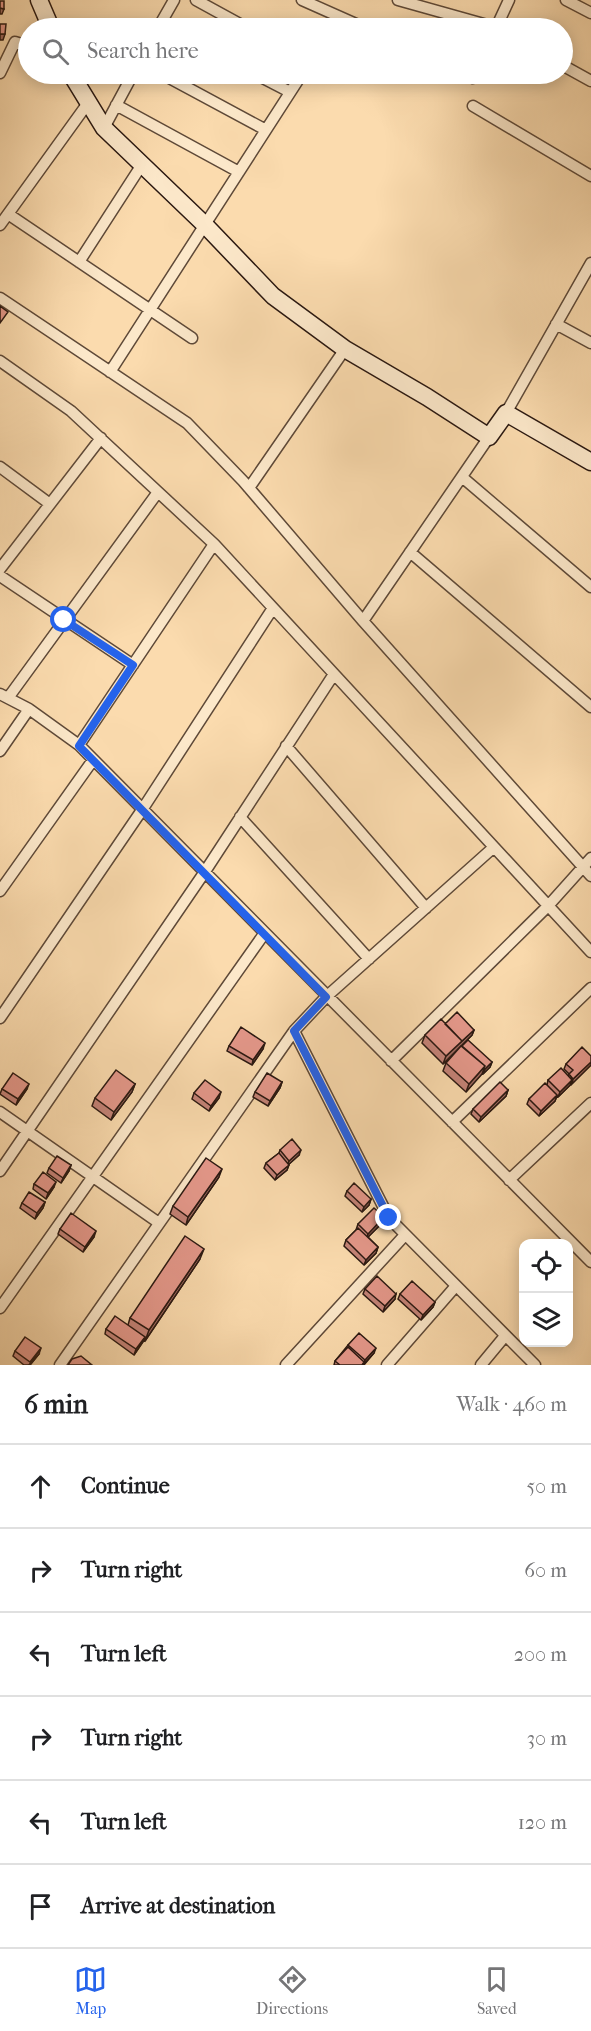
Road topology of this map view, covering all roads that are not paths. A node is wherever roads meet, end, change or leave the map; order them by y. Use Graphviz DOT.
graph roads {
  1 [pos="39,0"];
  2 [pos="174,0"];
  3 [pos="196,0"];
  4 [pos="302,0"];
  5 [pos="398,0"];
  6 [pos="509,0"];
  7 [pos="566,0"];
  8 [pos="589,8"];
  9 [pos="339,17"];
  10 [pos="47,18"];
  11 [pos="167,18"];
  12 [pos="229,18"];
  13 [pos="462,18"];
  14 [pos="501,18"];
  15 [pos="18,43"];
  16 [pos="573,71"];
  17 [pos="0,73"];
  18 [pos="591,81"];
  19 [pos="77,84"];
  20 [pos="128,84"];
  21 [pos="181,84"];
  22 [pos="274,84"];
  23 [pos="295,84"];
  24 [pos="290,92"];
  25 [pos="88,103"];
  26 [pos="116,105"];
  27 [pos="473,106"];
  28 [pos="104,128"];
  29 [pos="266,130"];
  30 [pos="141,166"];
  31 [pos="239,172"];
  32 [pos="591,176"];
  33 [pos="8,214"];
  34 [pos="0,225"];
  35 [pos="205,225"];
  36 [pos="79,262"];
  37 [pos="591,263"];
  38 [pos="0,298"];
  39 [pos="151,309"];
  40 [pos="556,324"];
  41 [pos="192,338"];
  42 [pos="591,344"];
  43 [pos="345,349"];
  44 [pos="0,361"];
  45 [pos="110,372"];
  46 [pos="506,412"];
  47 [pos="489,437"];
  48 [pos="101,438"];
  49 [pos="590,458"];
  50 [pos="0,467"];
  51 [pos="462,477"];
  52 [pos="249,488"];
  53 [pos="158,492"];
  54 [pos="50,504"];
  55 [pos="214,544"];
  56 [pos="410,552"];
  57 [pos="0,569"];
  58 [pos="0,576"];
  59 [pos="591,587"];
  60 [pos="273,608"];
  61 [pos="64,620"];
  62 [pos="363,621"];
  63 [pos="133,665"];
  64 [pos="334,674"];
  65 [pos="4,696"];
  66 [pos="591,707"];
  67 [pos="29,709"];
  68 [pos="79,746"];
  69 [pos="286,746"];
  70 [pos="0,751"];
  71 [pos="93,760"];
  72 [pos="142,810"];
  73 [pos="240,817"];
  74 [pos="494,847"];
  75 [pos="591,858"];
  76 [pos="587,872"];
  77 [pos="204,873"];
  78 [pos="0,891"];
  79 [pos="549,906"];
  80 [pos="426,908"];
  81 [pos="264,934"];
  82 [pos="591,952"];
  83 [pos="369,959"];
  84 [pos="591,988"];
  85 [pos="326,997"];
  86 [pos="0,1018"];
  87 [pos="294,1031"];
  88 [pos="391,1061"];
  89 [pos="591,1103"];
  90 [pos="0,1112"];
  91 [pos="452,1122"];
  92 [pos="27,1131"];
  93 [pos="0,1171"];
  94 [pos="93,1177"];
  95 [pos="510,1180"];
  96 [pos="159,1223"];
  97 [pos="405,1235"];
  98 [pos="591,1262"];
  99 [pos="455,1287"];
  100 [pos="0,1308"];
  101 [pos="505,1336"];
  102 [pos="60,1365"];
  103 [pos="286,1365"];
  104 [pos="387,1365"];
  105 [pos="481,1365"];
  106 [pos="535,1365"];
  1 -- 10 [label="street"];
  2 -- 11 [label="street"];
  3 -- 12 [label="street"];
  4 -- 9 [label="street"];
  5 -- 13 [label="street"];
  6 -- 14 [label="street"];
  7 -- 8 [label="street"];
  15 -- 17 [label="street"];
  16 -- 18 [label="street"];
  19 -- 25 [label="street"];
  20 -- 26 [label="street"];
  21 -- 29 [label="street"];
  22 -- 24 [label="street"];
  23 -- 24 [label="street"];
  24 -- 29 [label="street"];
  25 -- 28 [label="street"];
  25 -- 33 [label="street"];
  26 -- 28 [label="street"];
  26 -- 31 [label="street"];
  27 -- 32 [label="street"];
  28 -- 30 [label="street"];
  29 -- 31 [label="street"];
  30 -- 35 [label="street"];
  30 -- 36 [label="street"];
  31 -- 35 [label="street"];
  33 -- 34 [label="street"];
  33 -- 36 [label="street"];
  35 -- 39 [label="street"];
  35 -- 43 [label="street"];
  36 -- 39 [label="street"];
  37 -- 40 [label="street"];
  38 -- 45 [label="street"];
  39 -- 41 [label="street"];
  39 -- 45 [label="street"];
  40 -- 42 [label="street"];
  40 -- 46 [label="street"];
  43 -- 47 [label="street"];
  43 -- 52 [label="street"];
  44 -- 48 [label="street"];
  45 -- 52 [label="street"];
  46 -- 47 [label="street"];
  46 -- 49 [label="street"];
  47 -- 51 [label="street"];
  48 -- 53 [label="street"];
  48 -- 54 [label="street"];
  50 -- 54 [label="street"];
  51 -- 56 [label="street"];
  51 -- 59 [label="street"];
  52 -- 62 [label="street"];
  53 -- 55 [label="street"];
  53 -- 61 [label="street"];
  54 -- 57 [label="street"];
  55 -- 60 [label="street"];
  55 -- 63 [label="street"];
  56 -- 62 [label="street"];
  56 -- 66 [label="street"];
  58 -- 61 [label="street"];
  60 -- 64 [label="street"];
  60 -- 72 [label="street"];
  61 -- 63 [label="street"];
  61 -- 65 [label="street"];
  62 -- 76 [label="street"];
  63 -- 68 [label="street"];
  64 -- 69 [label="street"];
  64 -- 74 [label="street"];
  65 -- 67 [label="street"];
  67 -- 68 [label="street"];
  67 -- 70 [label="street"];
  68 -- 71 [label="street"];
  69 -- 73 [label="street"];
  69 -- 80 [label="street"];
  71 -- 72 [label="street"];
  71 -- 78 [label="street"];
  72 -- 77 [label="street"];
  72 -- 86 [label="street"];
  73 -- 77 [label="street"];
  73 -- 83 [label="street"];
  74 -- 79 [label="street"];
  74 -- 80 [label="street"];
  75 -- 76 [label="street"];
  76 -- 79 [label="street"];
  77 -- 81 [label="street"];
  77 -- 92 [label="street"];
  79 -- 82 [label="street"];
  79 -- 88 [label="street"];
  80 -- 83 [label="street"];
  81 -- 85 [label="street"];
  81 -- 94 [label="street"];
  83 -- 85 [label="street"];
  84 -- 91 [label="street"];
  85 -- 87 [label="street"];
  85 -- 88 [label="street"];
  87 -- 96 [label="street"];
  87 -- 97 [label="street"];
  88 -- 91 [label="street"];
  89 -- 95 [label="street"];
  90 -- 92 [label="street"];
  91 -- 95 [label="street"];
  92 -- 93 [label="street"];
  92 -- 94 [label="street"];
  94 -- 96 [label="street"];
  94 -- 100 [label="street"];
  95 -- 98 [label="street"];
  96 -- 102 [label="street"];
  97 -- 99 [label="street"];
  97 -- 103 [label="street"];
  99 -- 101 [label="street"];
  99 -- 104 [label="street"];
  101 -- 105 [label="street"];
  101 -- 106 [label="street"];
}
